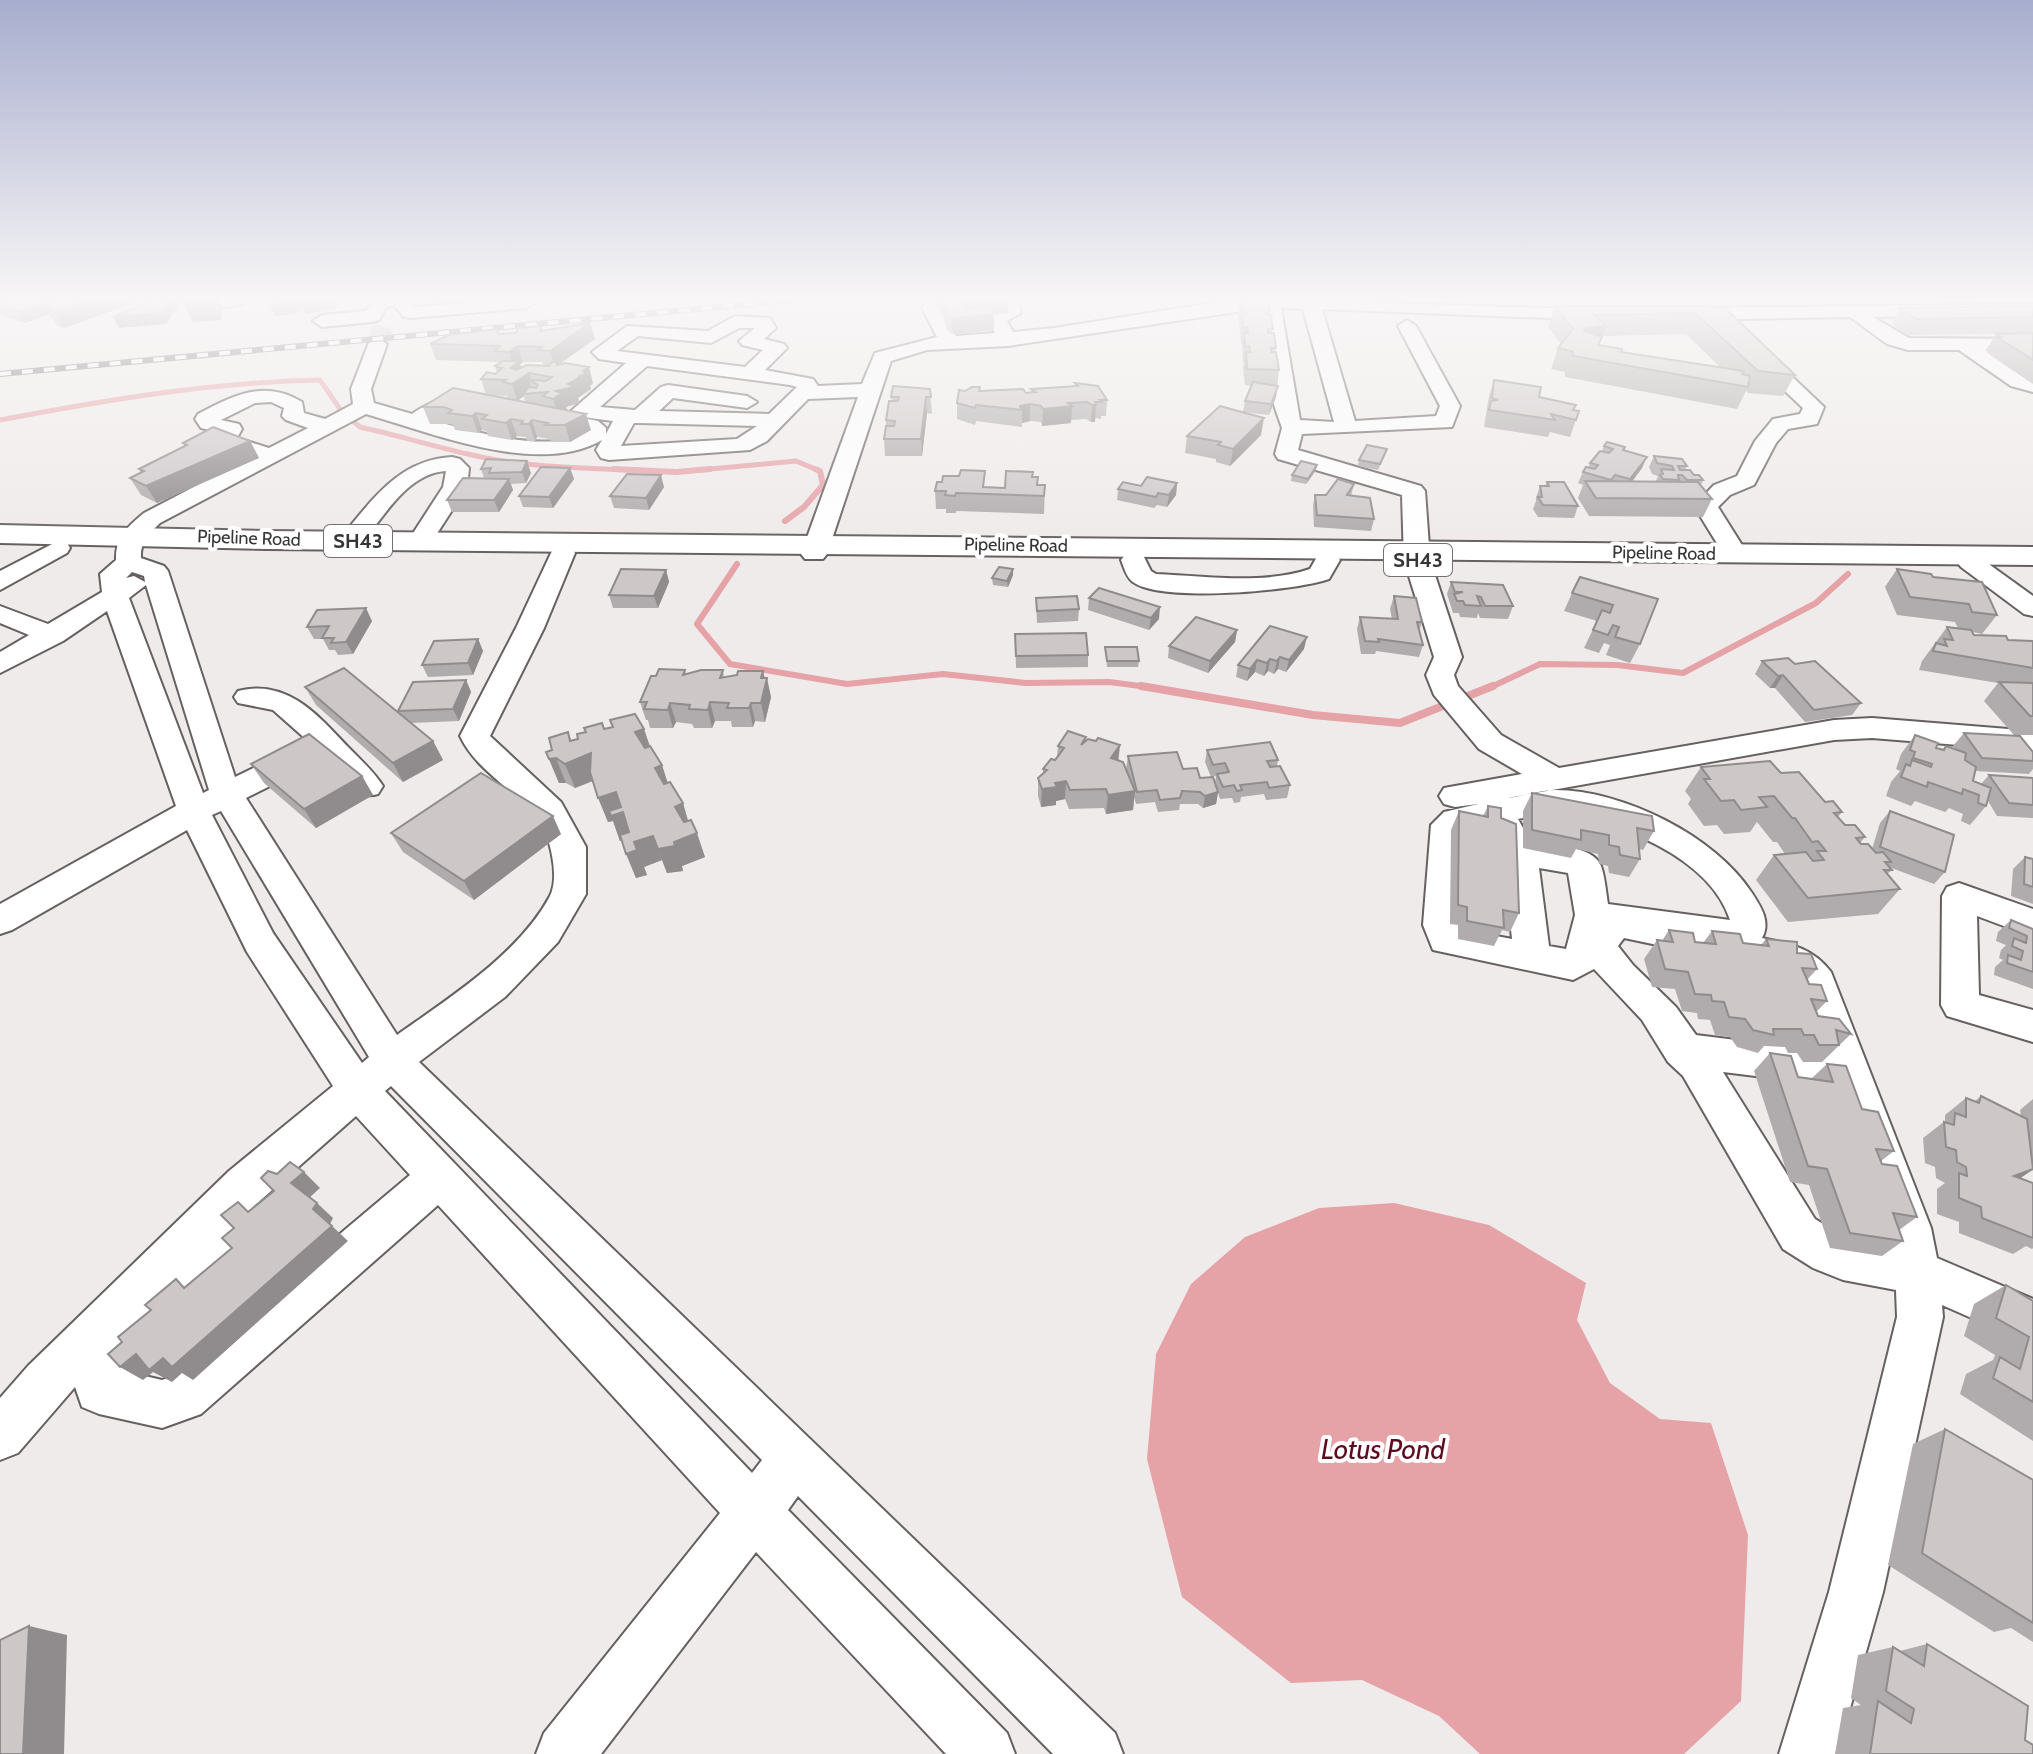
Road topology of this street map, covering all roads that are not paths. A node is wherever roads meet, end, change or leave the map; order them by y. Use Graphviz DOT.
graph roads {
  1 [pos="364,380"];
  2 [pos="619,380"];
  3 [pos="795,380"];
  4 [pos="873,380"];
  5 [pos="1283,380"];
  6 [pos="1334,380"];
  7 [pos="1437,380"];
  8 [pos="1789,380"];
  9 [pos="869,390"];
  10 [pos="802,393"];
  11 [pos="485,406"];
  12 [pos="364,407"];
  13 [pos="526,414"];
  14 [pos="778,414"];
  15 [pos="633,416"];
  16 [pos="414,422"];
  17 [pos="329,427"];
  18 [pos="1293,428"];
  19 [pos="1350,428"];
  20 [pos="276,455"];
  21 [pos="0,534"];
  22 [pos="351,541"];
  23 [pos="420,541"];
  24 [pos="0,547"];
  25 [pos="58,548"];
  26 [pos="817,549"];
  27 [pos="563,553"];
  28 [pos="1735,553"];
  29 [pos="1127,555"];
  30 [pos="1416,555"];
  31 [pos="2033,556"];
  32 [pos="1854,558"];
  33 [pos="1970,562"];
  34 [pos="131,563"];
  35 [pos="2033,563"];
  36 [pos="15,581"];
  37 [pos="2033,608"];
  38 [pos="0,614"];
  39 [pos="0,620"];
  40 [pos="50,637"];
  41 [pos="0,664"];
  42 [pos="248,697"];
  43 [pos="2033,741"];
  44 [pos="328,744"];
  45 [pos="1555,779"];
  46 [pos="367,786"];
  47 [pos="1455,796"];
  48 [pos="208,797"];
  49 [pos="1493,802"];
  50 [pos="1520,852"];
  51 [pos="68,874"];
  52 [pos="0,903"];
  53 [pos="1593,915"];
  54 [pos="0,920"];
  55 [pos="2033,923"];
  56 [pos="1532,958"];
  57 [pos="2033,1026"];
  58 [pos="1682,1050"];
  59 [pos="392,1061"];
  60 [pos="1850,1071"];
  61 [pos="358,1090"];
  62 [pos="439,1177"];
  63 [pos="231,1228"];
  64 [pos="1918,1274"];
  65 [pos="2033,1322"];
  66 [pos="0,1435"];
  67 [pos="795,1459"];
  68 [pos="755,1513"];
  69 [pos="565,1754"];
  70 [pos="986,1754"];
  71 [pos="1094,1754"];
  72 [pos="1808,1754"];
  1 -- 12 [label="street"];
  2 -- 15 [label="street"];
  3 -- 10 [label="street"];
  4 -- 9 [label="street"];
  5 -- 18 [label="street"];
  6 -- 19 [label="street"];
  7 -- 19 [label="street"];
  8 -- 28 [label="street"];
  9 -- 10 [label="street"];
  9 -- 26 [label="street"];
  10 -- 14 [label="street"];
  11 -- 16 [label="street"];
  12 -- 16 [label="street"];
  12 -- 17 [label="street"];
  13 -- 16 [label="street"];
  14 -- 15 [label="street"];
  14 -- 15 [label="street"];
  17 -- 20 [label="street"];
  17 -- 20 [label="street"];
  18 -- 19 [label="street"];
  18 -- 30 [label="street"];
  20 -- 34 [label="street"];
  21 -- 34 [label="main road, Pipeline Road / SH43"];
  22 -- 23 [label="main road, Pipeline Road / SH43"];
  22 -- 23 [label="street"];
  22 -- 34 [label="main road, Pipeline Road / SH43"];
  23 -- 26 [label="main road, Pipeline Road / SH43"];
  24 -- 25 [label="main road, Pipeline Road / SH43"];
  25 -- 34 [label="main road, Pipeline Road / SH43"];
  25 -- 36 [label="street"];
  26 -- 27 [label="main road, Pipeline Road / SH43"];
  26 -- 29 [label="main road, Pipeline Road / SH43"];
  27 -- 34 [label="main road, Pipeline Road / SH43"];
  27 -- 59 [label="street"];
  28 -- 30 [label="main road, Pipeline Road / SH43"];
  28 -- 32 [label="main road, Pipeline Road / SH43"];
  29 -- 30 [label="main road, Pipeline Road / SH43"];
  29 -- 30 [label="main road, Pipeline Road / SH43"];
  30 -- 32 [label="main road, Pipeline Road / SH43"];
  30 -- 45 [label="street"];
  31 -- 32 [label="main road, Pipeline Road / SH43"];
  32 -- 33 [label="main road, Pipeline Road / SH43"];
  33 -- 35 [label="main road, Pipeline Road / SH43"];
  33 -- 37 [label="street"];
  34 -- 40 [label="street"];
  34 -- 48 [label="street"];
  38 -- 40 [label="street"];
  39 -- 40 [label="street"];
  40 -- 41 [label="street"];
  42 -- 44 [label="street"];
  43 -- 45 [label="street"];
  44 -- 46 [label="street"];
  44 -- 48 [label="street"];
  45 -- 49 [label="street"];
  47 -- 49 [label="street"];
  48 -- 51 [label="street"];
  48 -- 59 [label="street"];
  48 -- 61 [label="street"];
  49 -- 50 [label="street"];
  49 -- 53 [label="street"];
  49 -- 56 [label="street"];
  50 -- 53 [label="street"];
  50 -- 56 [label="street"];
  51 -- 52 [label="street"];
  51 -- 54 [label="street"];
  53 -- 56 [label="street"];
  55 -- 57 [label="street"];
  58 -- 60 [label="street"];
  58 -- 60 [label="street"];
  58 -- 64 [label="street"];
  59 -- 61 [label="street"];
  59 -- 67 [label="street"];
  60 -- 64 [label="street"];
  61 -- 62 [label="street"];
  61 -- 66 [label="street"];
  62 -- 63 [label="street"];
  62 -- 68 [label="street"];
  64 -- 65 [label="street"];
  64 -- 72 [label="street"];
  67 -- 68 [label="street"];
  67 -- 71 [label="street"];
  68 -- 69 [label="street"];
  68 -- 70 [label="street"];
}
